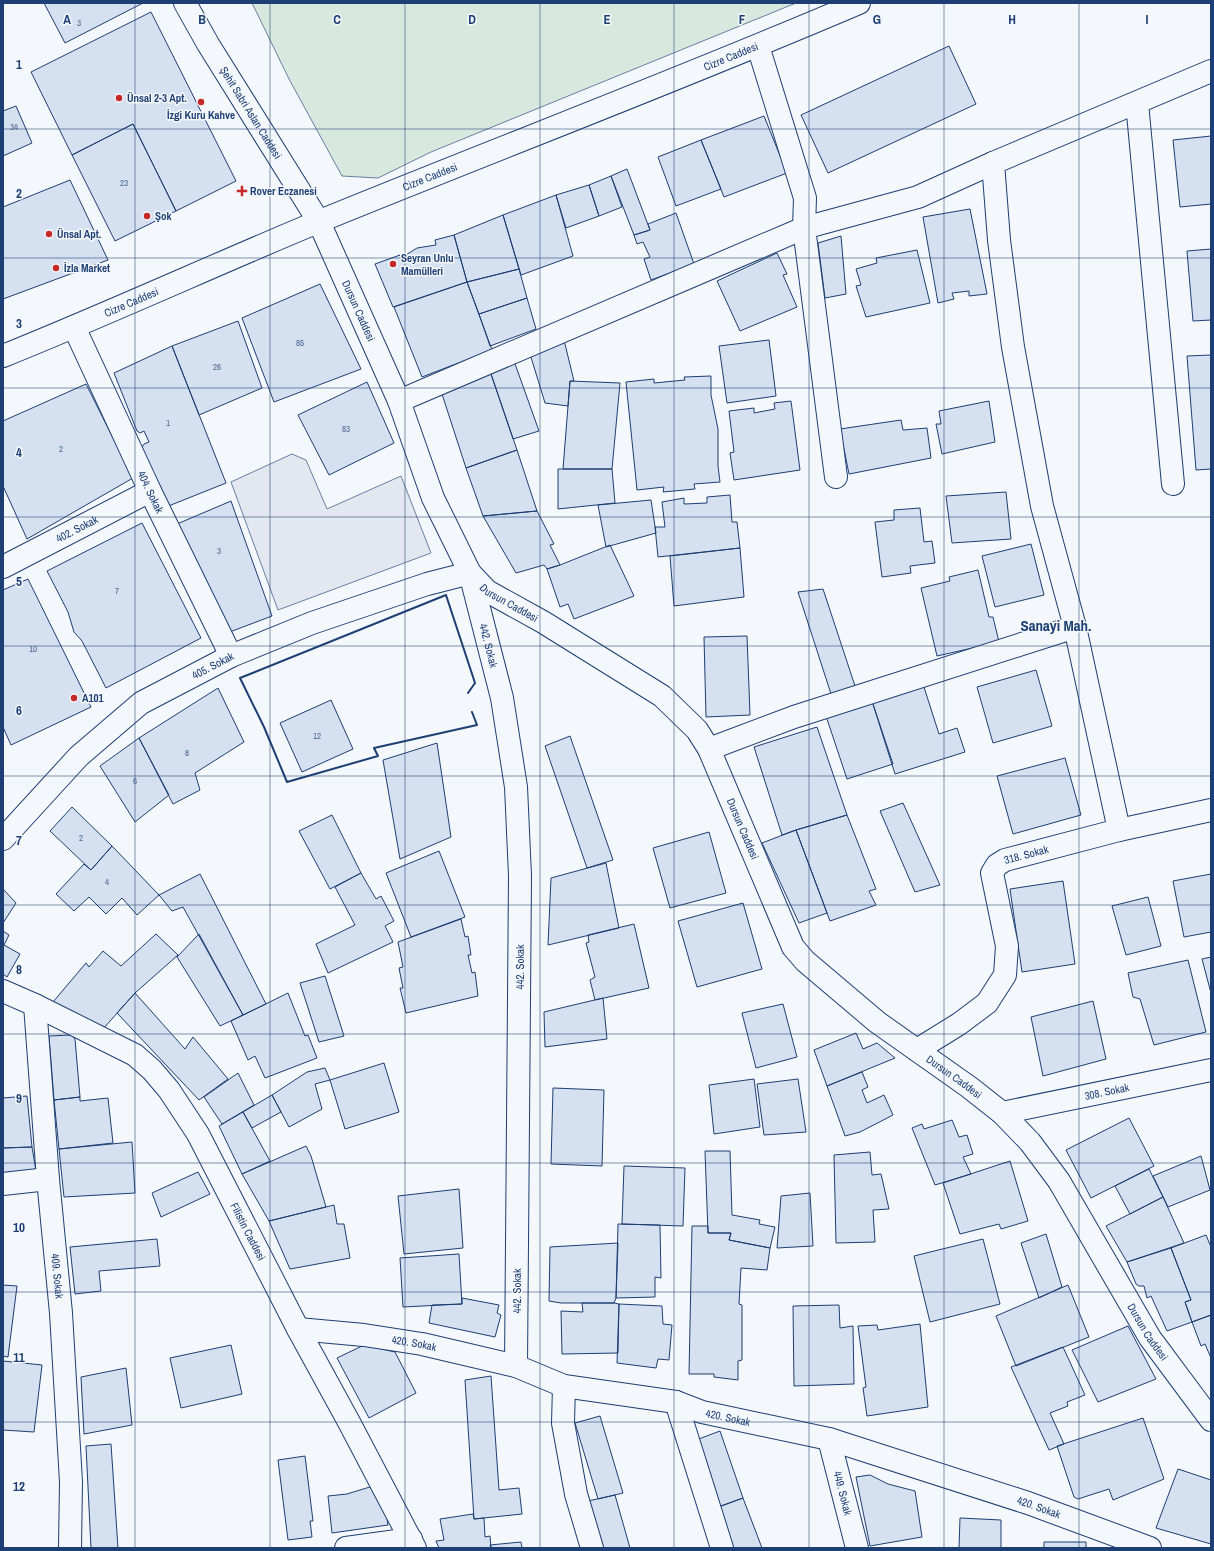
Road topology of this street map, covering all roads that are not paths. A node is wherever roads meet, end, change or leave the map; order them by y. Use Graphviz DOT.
graph roads {
  1 [pos="185,3"];
  2 [pos="859,3"];
  3 [pos="758,46"];
  4 [pos="1211,71"];
  5 [pos="1137,103"];
  6 [pos="993,163"];
  7 [pos="319,222"];
  8 [pos="804,228"];
  9 [pos="74,327"];
  10 [pos="3,356"];
  11 [pos="399,400"];
  12 [pos="836,477"];
  13 [pos="1173,484"];
  14 [pos="150,492"];
  15 [pos="3,567"];
  16 [pos="470,573"];
  17 [pos="1075,627"];
  18 [pos="230,656"];
  19 [pos="709,749"];
  20 [pos="1211,810"];
  21 [pos="1119,830"];
  22 [pos="3,839"];
  23 [pos="3,991"];
  24 [pos="35,1005"];
  25 [pos="917,1050"];
  26 [pos="1211,1070"];
  27 [pos="1002,1114"];
  28 [pos="48,1178"];
  29 [pos="3,1184"];
  30 [pos="298,1329"];
  31 [pos="516,1366"];
  32 [pos="564,1386"];
  33 [pos="676,1402"];
  34 [pos="1211,1420"];
  35 [pos="829,1439"];
  36 [pos="413,1544"];
  37 [pos="70,1548"];
  38 [pos="346,1548"];
  39 [pos="592,1548"];
  40 [pos="722,1548"];
  41 [pos="857,1548"];
  42 [pos="1150,1548"];
  1 -- 7 [label="street, Şehit Sabri Aslan Caddesi"];
  2 -- 3 [label="street, Cizre Caddesi"];
  3 -- 7 [label="street, Cizre Caddesi"];
  3 -- 8 [label="street"];
  4 -- 5 [label="street"];
  5 -- 6 [label="street"];
  5 -- 13 [label="street"];
  6 -- 8 [label="street"];
  6 -- 17 [label="street"];
  7 -- 9 [label="street, Cizre Caddesi"];
  7 -- 11 [label="street, Dursun Caddesi"];
  8 -- 11 [label="street"];
  8 -- 12 [label="street"];
  9 -- 10 [label="street, Cizre Caddesi"];
  9 -- 14 [label="street, 404. Sokak"];
  11 -- 16 [label="street, Dursun Caddesi"];
  14 -- 15 [label="street, 402. Sokak"];
  14 -- 18 [label="street, 404. Sokak"];
  16 -- 18 [label="street, 405. Sokak"];
  16 -- 19 [label="street, Dursun Caddesi"];
  16 -- 31 [label="street, 442. Sokak"];
  17 -- 19 [label="street"];
  17 -- 21 [label="street"];
  18 -- 22 [label="street, 405. Sokak"];
  19 -- 25 [label="street, Dursun Caddesi"];
  20 -- 21 [label="street, 318. Sokak"];
  21 -- 25 [label="street, 318. Sokak"];
  23 -- 24 [label="street, Filistin Caddesi"];
  24 -- 28 [label="street, 409. Sokak"];
  24 -- 30 [label="street, Filistin Caddesi"];
  25 -- 27 [label="street, Dursun Caddesi"];
  26 -- 27 [label="street, 308. Sokak"];
  27 -- 34 [label="street, Dursun Caddesi"];
  28 -- 29 [label="street"];
  28 -- 37 [label="street, 409. Sokak"];
  30 -- 31 [label="street, 420. Sokak"];
  30 -- 36 [label="street, Filistin Caddesi"];
  31 -- 32 [label="street, 420. Sokak"];
  32 -- 33 [label="street, 420. Sokak"];
  32 -- 39 [label="street"];
  33 -- 35 [label="street, 420. Sokak"];
  33 -- 40 [label="street"];
  35 -- 41 [label="street, 449. Sokak"];
  35 -- 42 [label="street, 420. Sokak"];
  36 -- 38 [label="street"];
}
